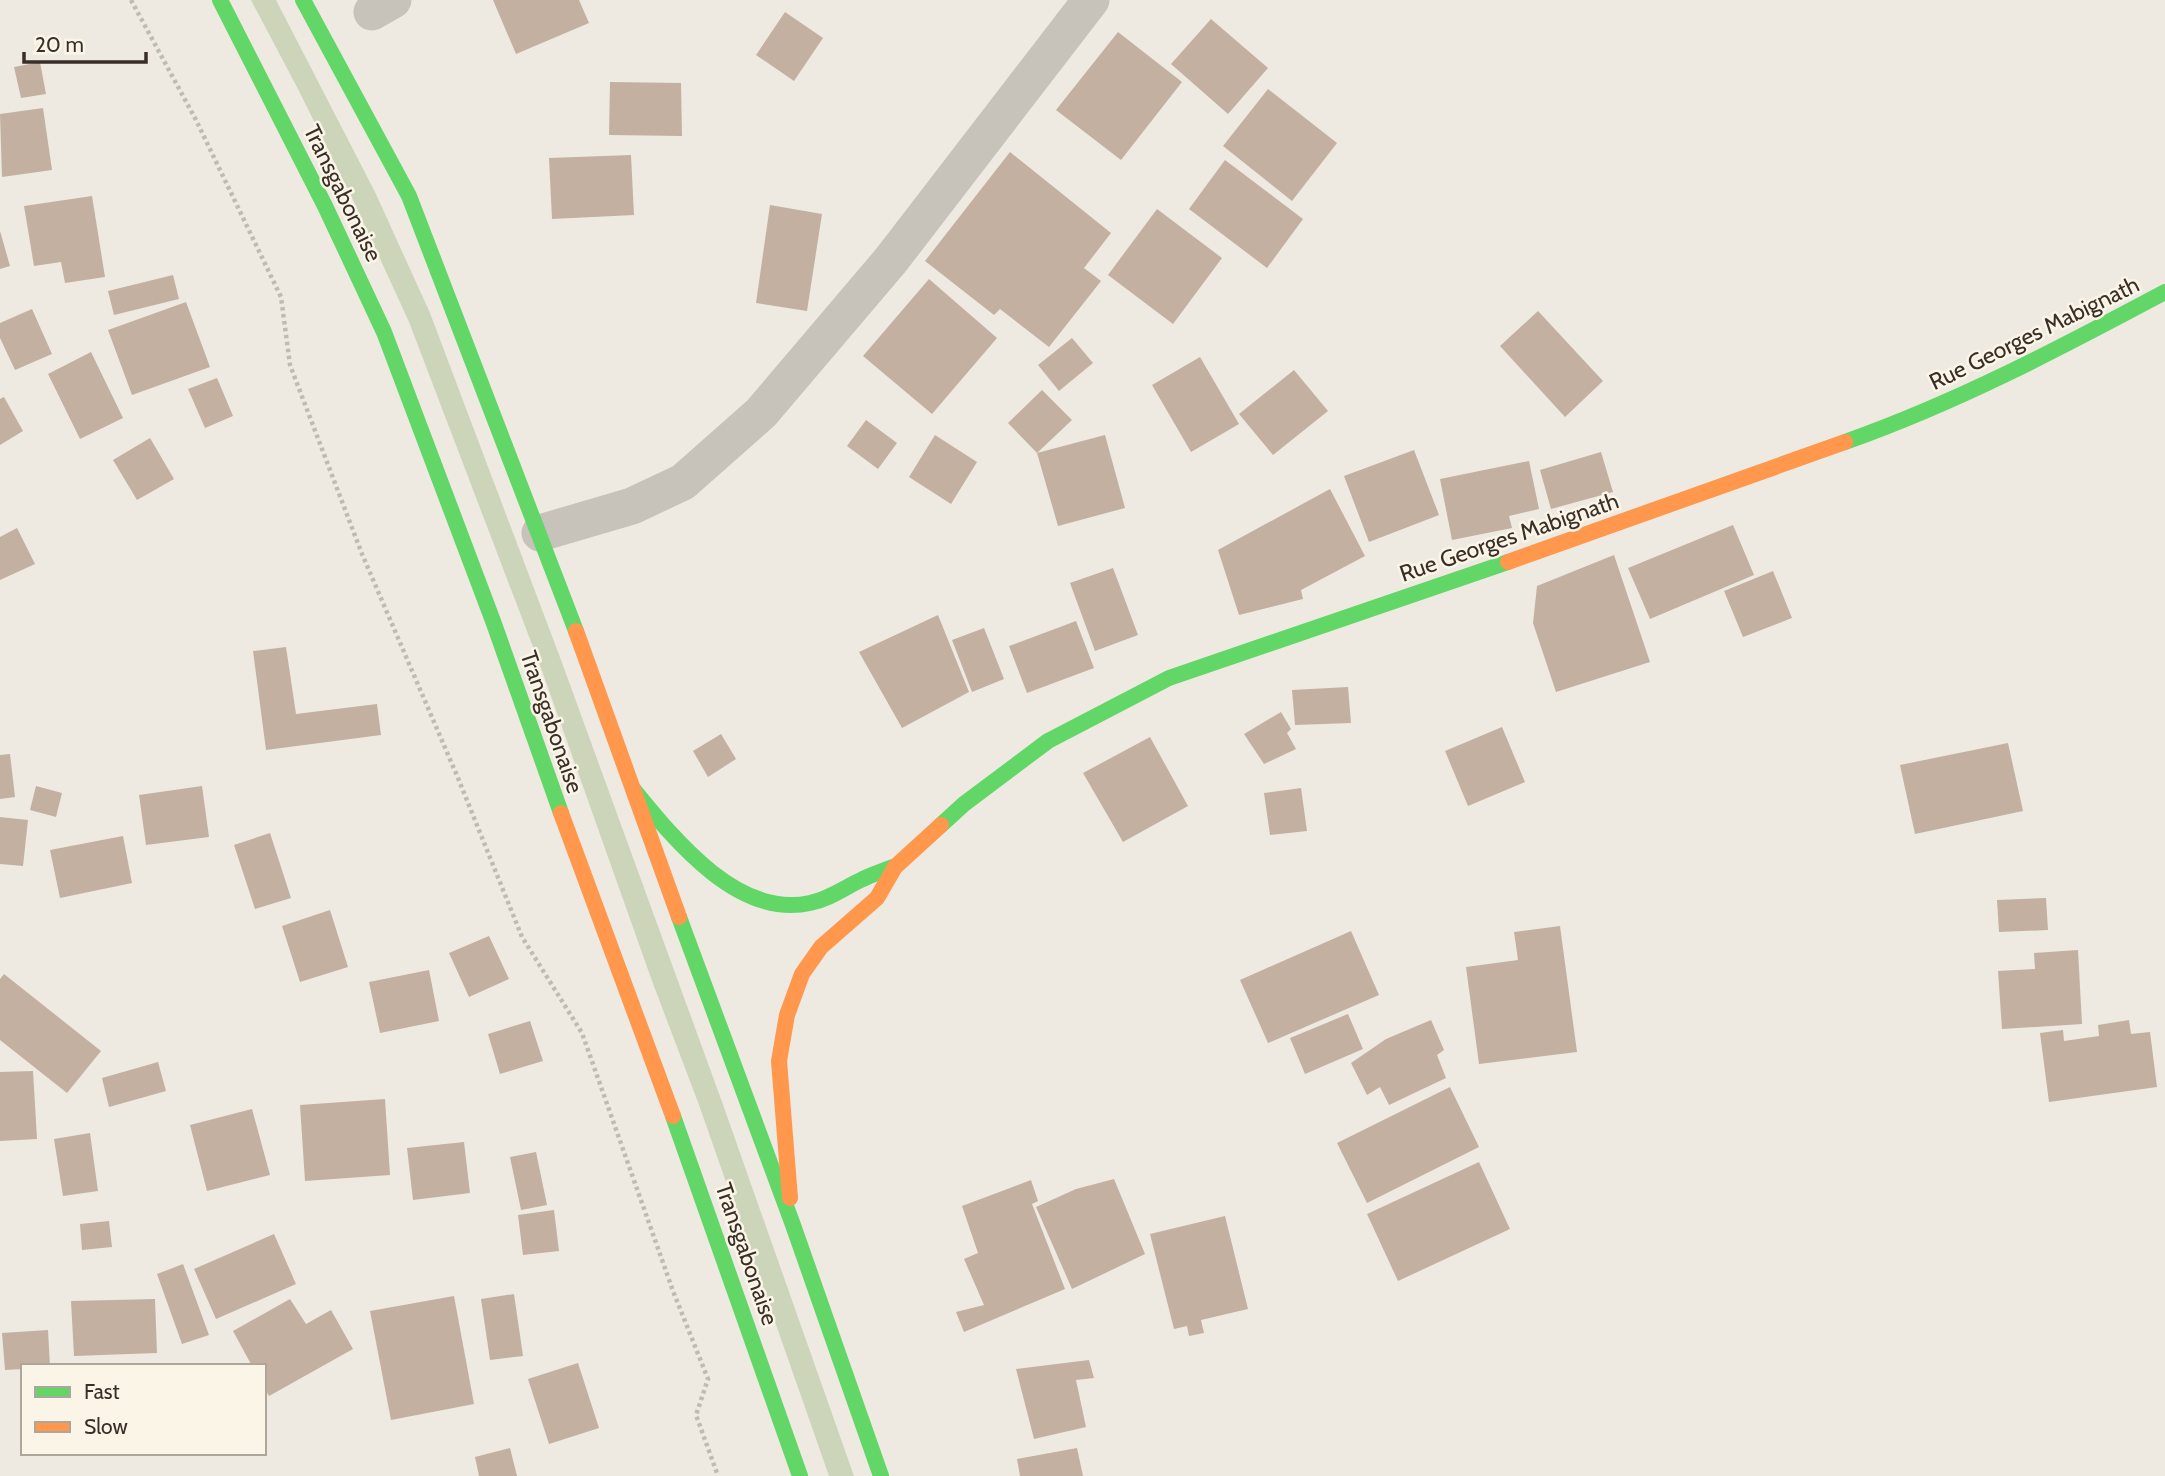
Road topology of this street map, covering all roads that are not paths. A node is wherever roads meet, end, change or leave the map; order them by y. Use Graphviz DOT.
graph roads {
  1 [pos="220,0"];
  2 [pos="303,0"];
  3 [pos="1091,0"];
  4 [pos="2165,292"];
  5 [pos="540,533"];
  6 [pos="630,786"];
  7 [pos="895,867"];
  8 [pos="793,1225"];
  9 [pos="800,1476"];
  10 [pos="881,1476"];
  1 -- 9 [label="main road, Transgabonaise"];
  2 -- 5 [label="main road"];
  3 -- 5 [label="street"];
  4 -- 7 [label="main road, Rue Georges Mabignath"];
  5 -- 6 [label="main road"];
  6 -- 7 [label="main road"];
  6 -- 8 [label="main road"];
  7 -- 8 [label="main road"];
  8 -- 10 [label="main road"];
}
